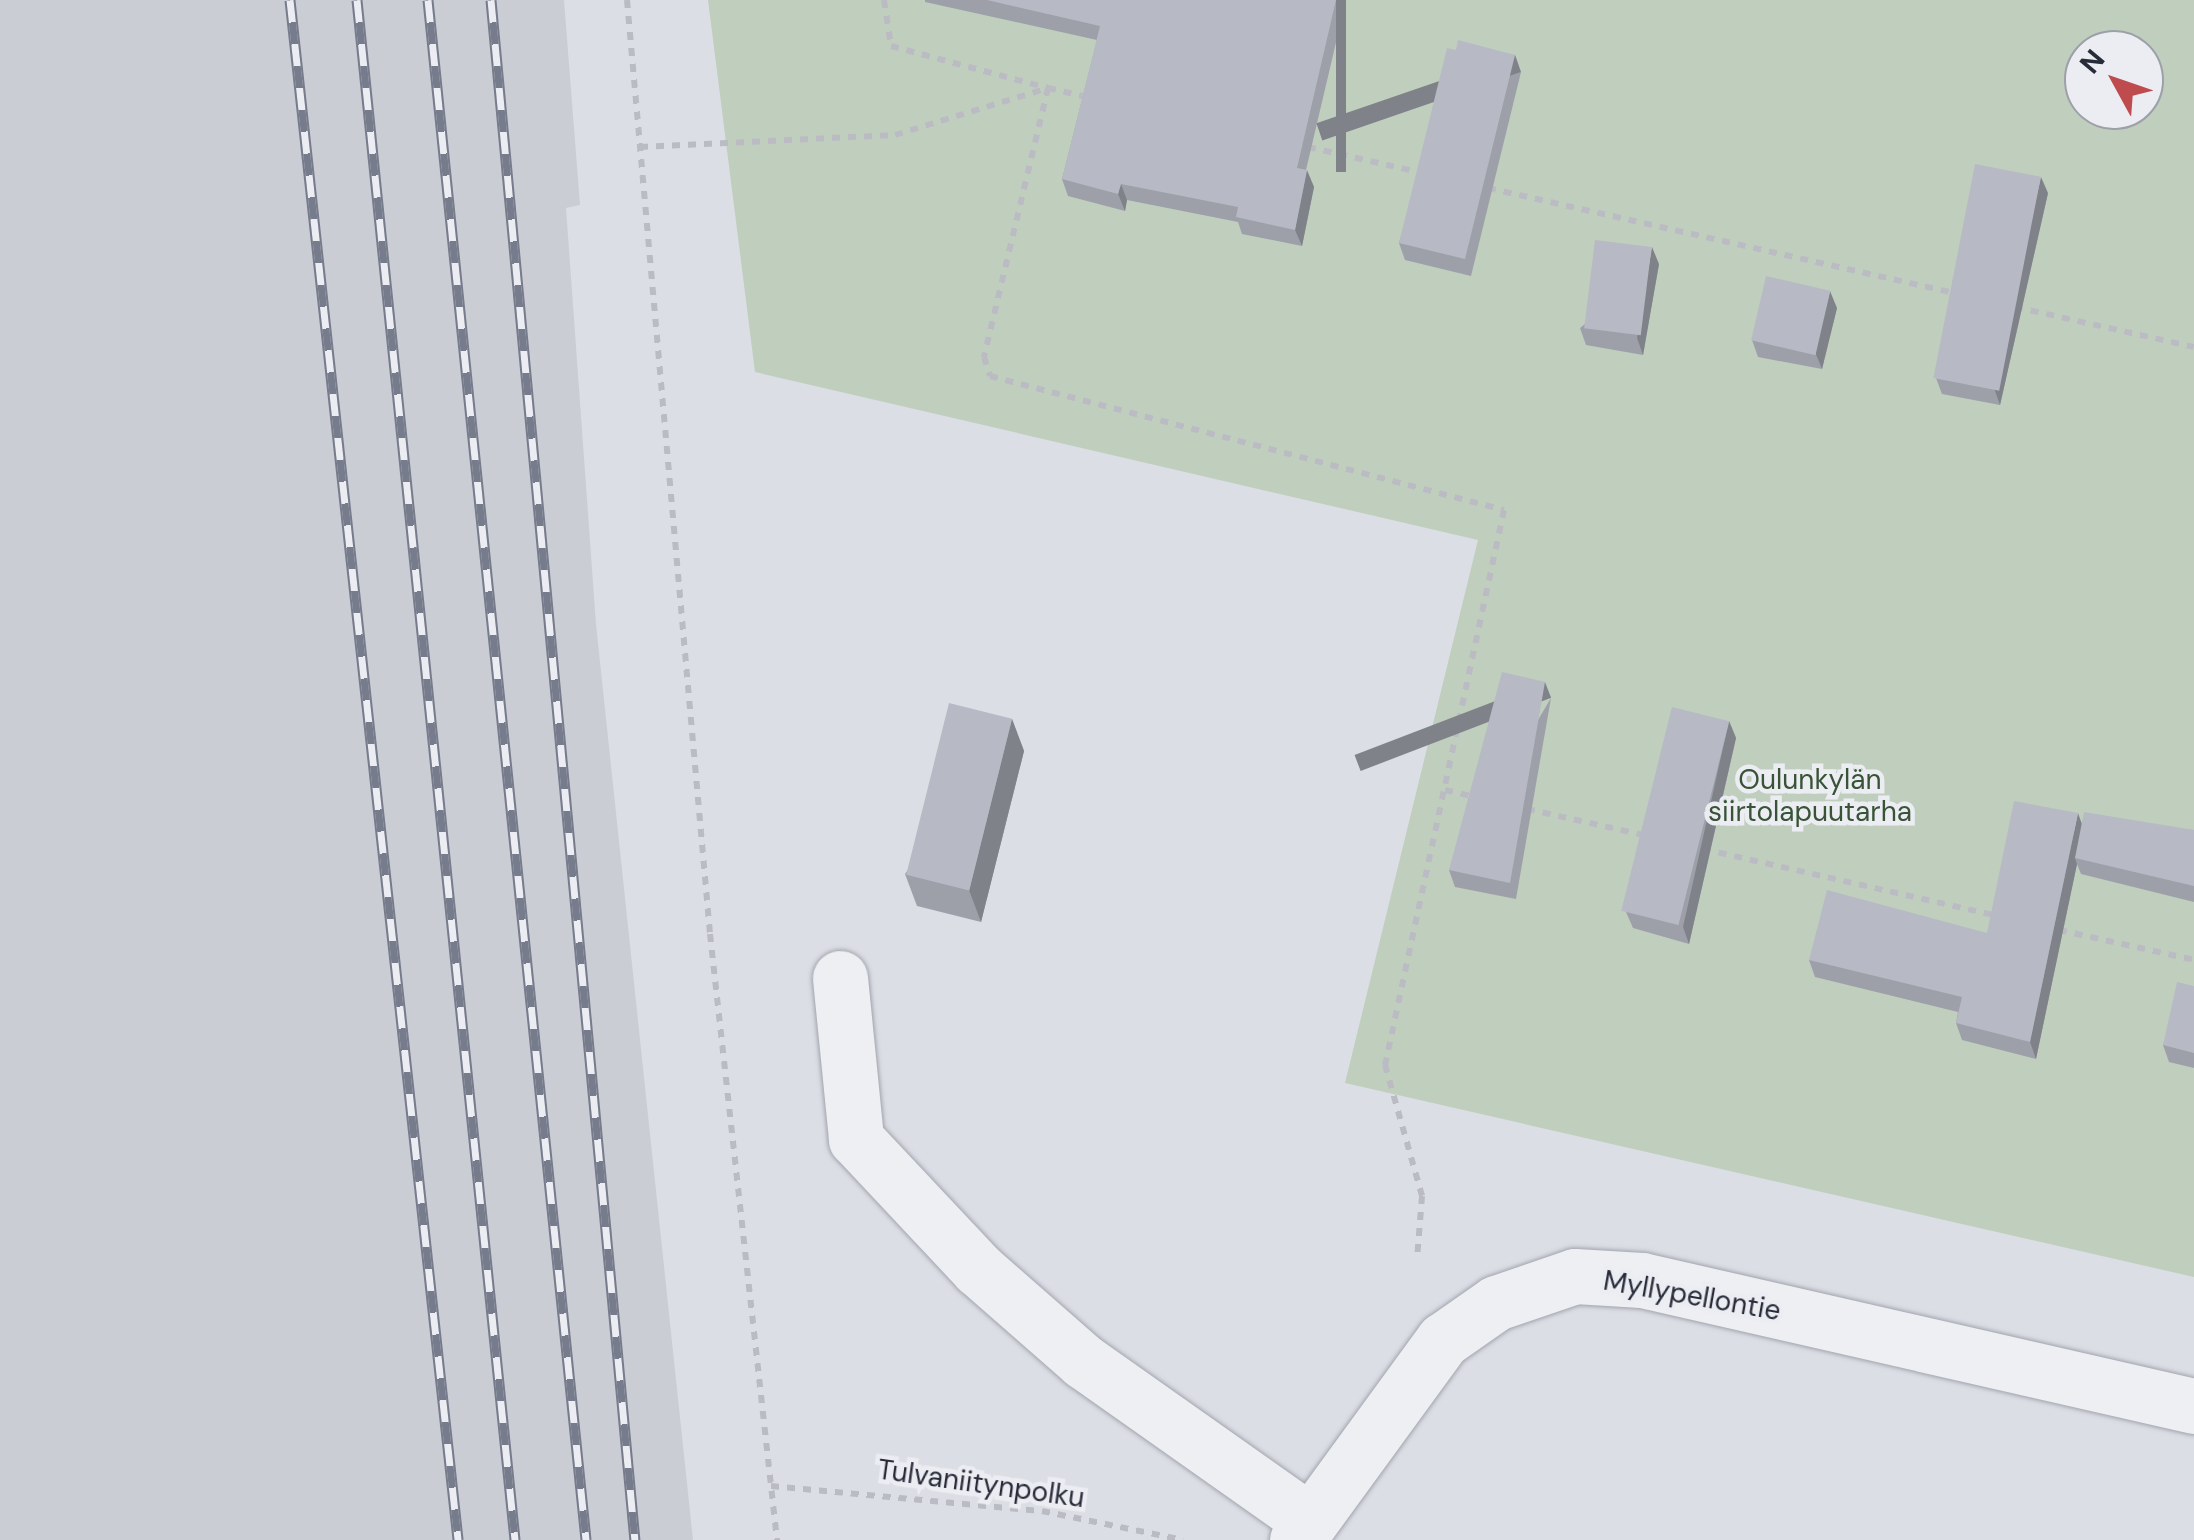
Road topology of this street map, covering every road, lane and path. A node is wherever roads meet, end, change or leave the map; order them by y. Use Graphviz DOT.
graph roads {
  1 [pos="627,0"];
  2 [pos="884,0"];
  3 [pos="1048,88"];
  4 [pos="1106,101"];
  5 [pos="1300,145"];
  6 [pos="640,146"];
  7 [pos="1436,176"];
  8 [pos="1475,185"];
  9 [pos="1980,299"];
  10 [pos="2000,303"];
  11 [pos="2194,347"];
  12 [pos="1445,790"];
  13 [pos="1484,799"];
  14 [pos="1522,808"];
  15 [pos="1656,838"];
  16 [pos="1695,847"];
  17 [pos="2021,921"];
  18 [pos="2040,926"];
  19 [pos="2194,960"];
  20 [pos="840,978"];
  21 [pos="1416,1260"];
  22 [pos="2194,1406"];
  23 [pos="772,1486"];
  24 [pos="1304,1531"];
  25 [pos="777,1540"];
  26 [pos="1184,1540"];
  1 -- 6 [label="path"];
  2 -- 3 [label="path"];
  3 -- 4 [label="path"];
  3 -- 6 [label="path"];
  3 -- 12 [label="path"];
  5 -- 7 [label="path"];
  6 -- 23 [label="path"];
  8 -- 9 [label="path"];
  10 -- 11 [label="path"];
  12 -- 13 [label="path"];
  12 -- 21 [label="path"];
  14 -- 15 [label="path"];
  16 -- 17 [label="path"];
  18 -- 19 [label="path"];
  20 -- 24 [label="street"];
  22 -- 24 [label="street, Myllypellontie"];
  23 -- 25 [label="path"];
  23 -- 26 [label="path, Tulvaniitynpolku"];
}
